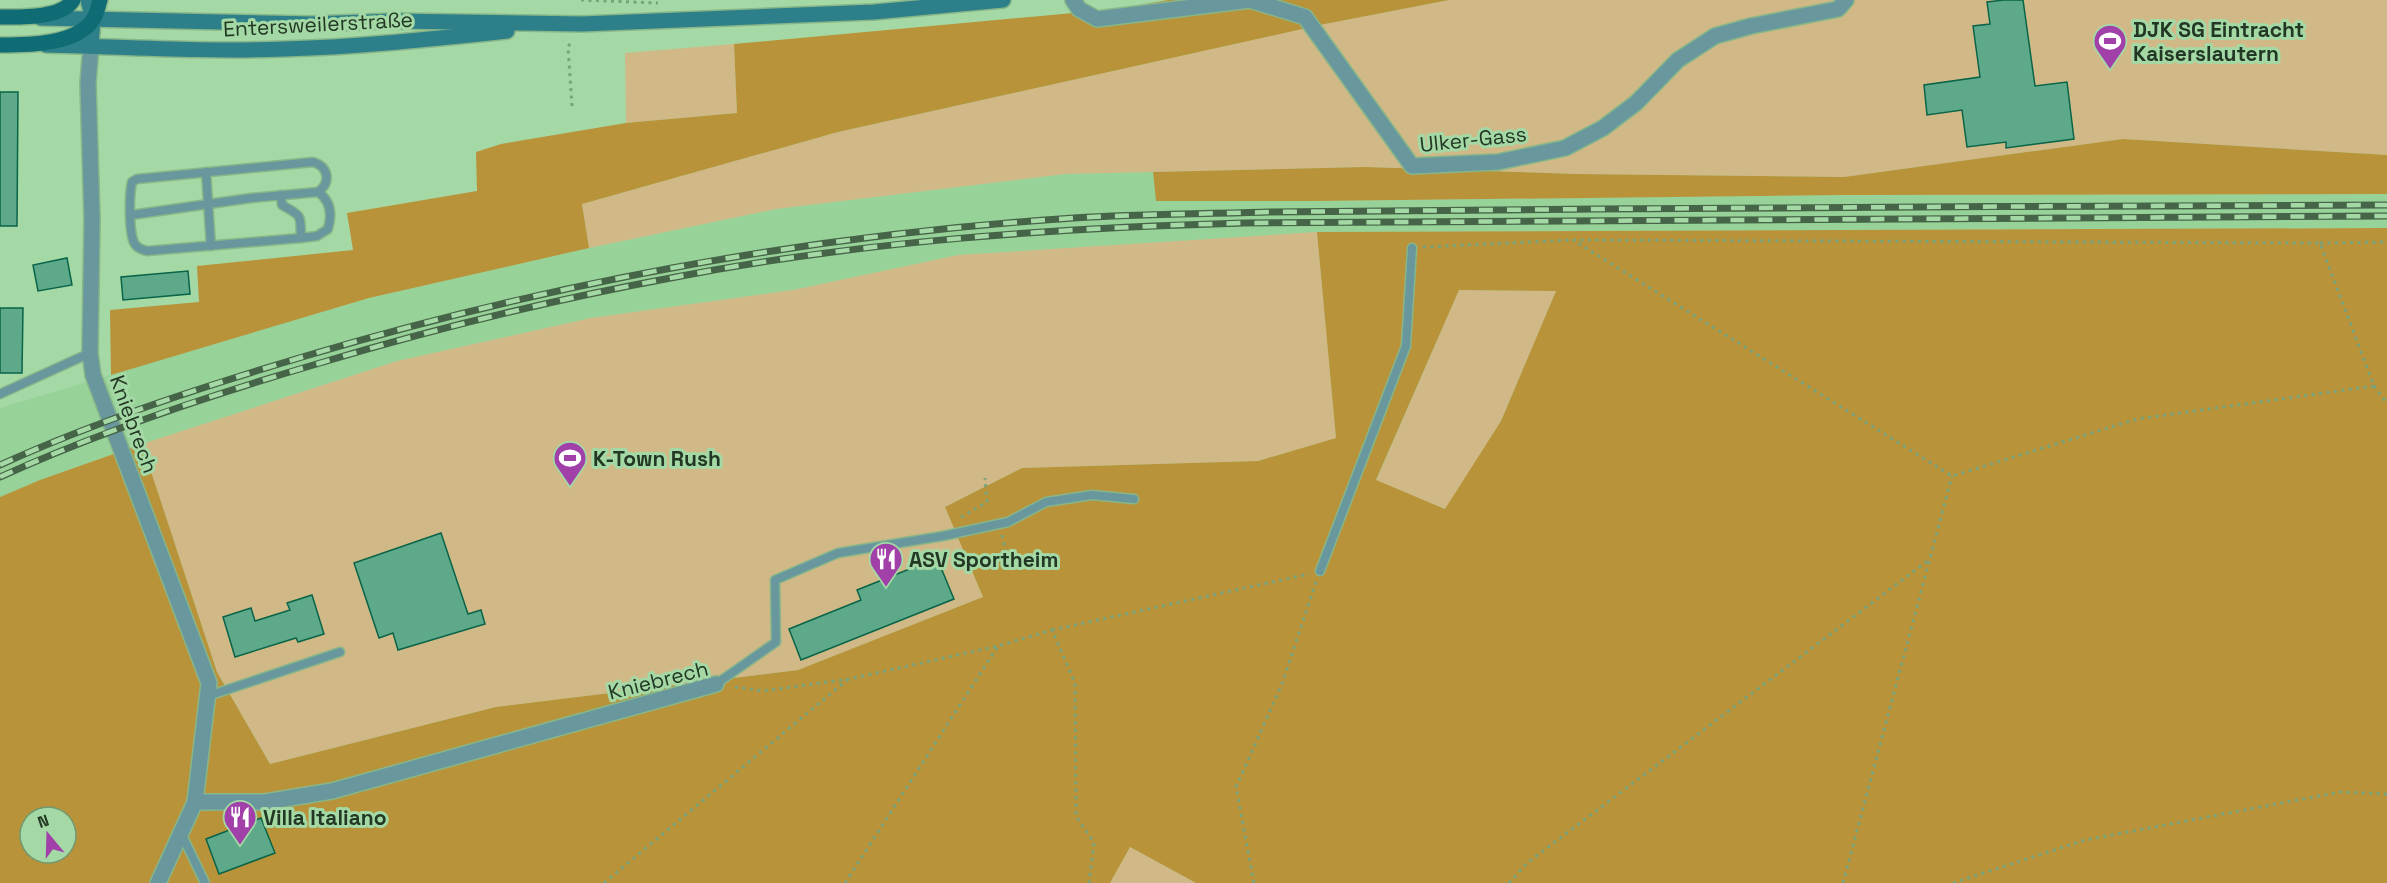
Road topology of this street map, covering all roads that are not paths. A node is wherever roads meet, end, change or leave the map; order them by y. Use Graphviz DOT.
graph roads {
  1 [pos="73,0"];
  2 [pos="88,0"];
  3 [pos="100,0"];
  4 [pos="1003,0"];
  5 [pos="1073,0"];
  6 [pos="1846,0"];
  7 [pos="0,17"];
  8 [pos="31,17"];
  9 [pos="93,20"];
  10 [pos="582,24"];
  11 [pos="0,45"];
  12 [pos="31,45"];
  13 [pos="91,46"];
  14 [pos="206,172"];
  15 [pos="318,192"];
  16 [pos="281,195"];
  17 [pos="208,206"];
  18 [pos="131,215"];
  19 [pos="301,238"];
  20 [pos="211,246"];
  21 [pos="1412,248"];
  22 [pos="90,353"];
  23 [pos="0,394"];
  24 [pos="1134,499"];
  25 [pos="1320,571"];
  26 [pos="340,652"];
  27 [pos="716,684"];
  28 [pos="208,696"];
  29 [pos="195,802"];
  30 [pos="181,833"];
  31 [pos="158,883"];
  32 [pos="205,883"];
  1 -- 8 [label="main road"];
  2 -- 9 [label="main road"];
  3 -- 9 [label="main road"];
  4 -- 10 [label="main road, Entersweilerstraße"];
  5 -- 6 [label="street, Ulker-Gass"];
  7 -- 8 [label="main road"];
  8 -- 9 [label="main road, Entersweilerstraße"];
  9 -- 10 [label="main road, Entersweilerstraße"];
  9 -- 12 [label="main road"];
  9 -- 13 [label="main road"];
  10 -- 13 [label="main road, Entersweilerstraße"];
  11 -- 12 [label="main road"];
  12 -- 13 [label="main road, Entersweilerstraße"];
  13 -- 22 [label="street, Kniebrech"];
  14 -- 15 [label="lane"];
  14 -- 17 [label="lane"];
  14 -- 18 [label="lane"];
  15 -- 16 [label="lane"];
  15 -- 19 [label="lane"];
  16 -- 17 [label="lane"];
  16 -- 19 [label="lane"];
  17 -- 18 [label="lane"];
  17 -- 20 [label="lane"];
  18 -- 20 [label="lane"];
  19 -- 20 [label="lane"];
  21 -- 25 [label="lane"];
  22 -- 23 [label="lane"];
  22 -- 28 [label="street, Kniebrech"];
  24 -- 27 [label="lane"];
  26 -- 28 [label="lane"];
  27 -- 29 [label="street, Kniebrech"];
  28 -- 29 [label="street, Kniebrech"];
  29 -- 30 [label="street, Kniebrech"];
  30 -- 31 [label="street, Kniebrech"];
  30 -- 32 [label="lane"];
}
